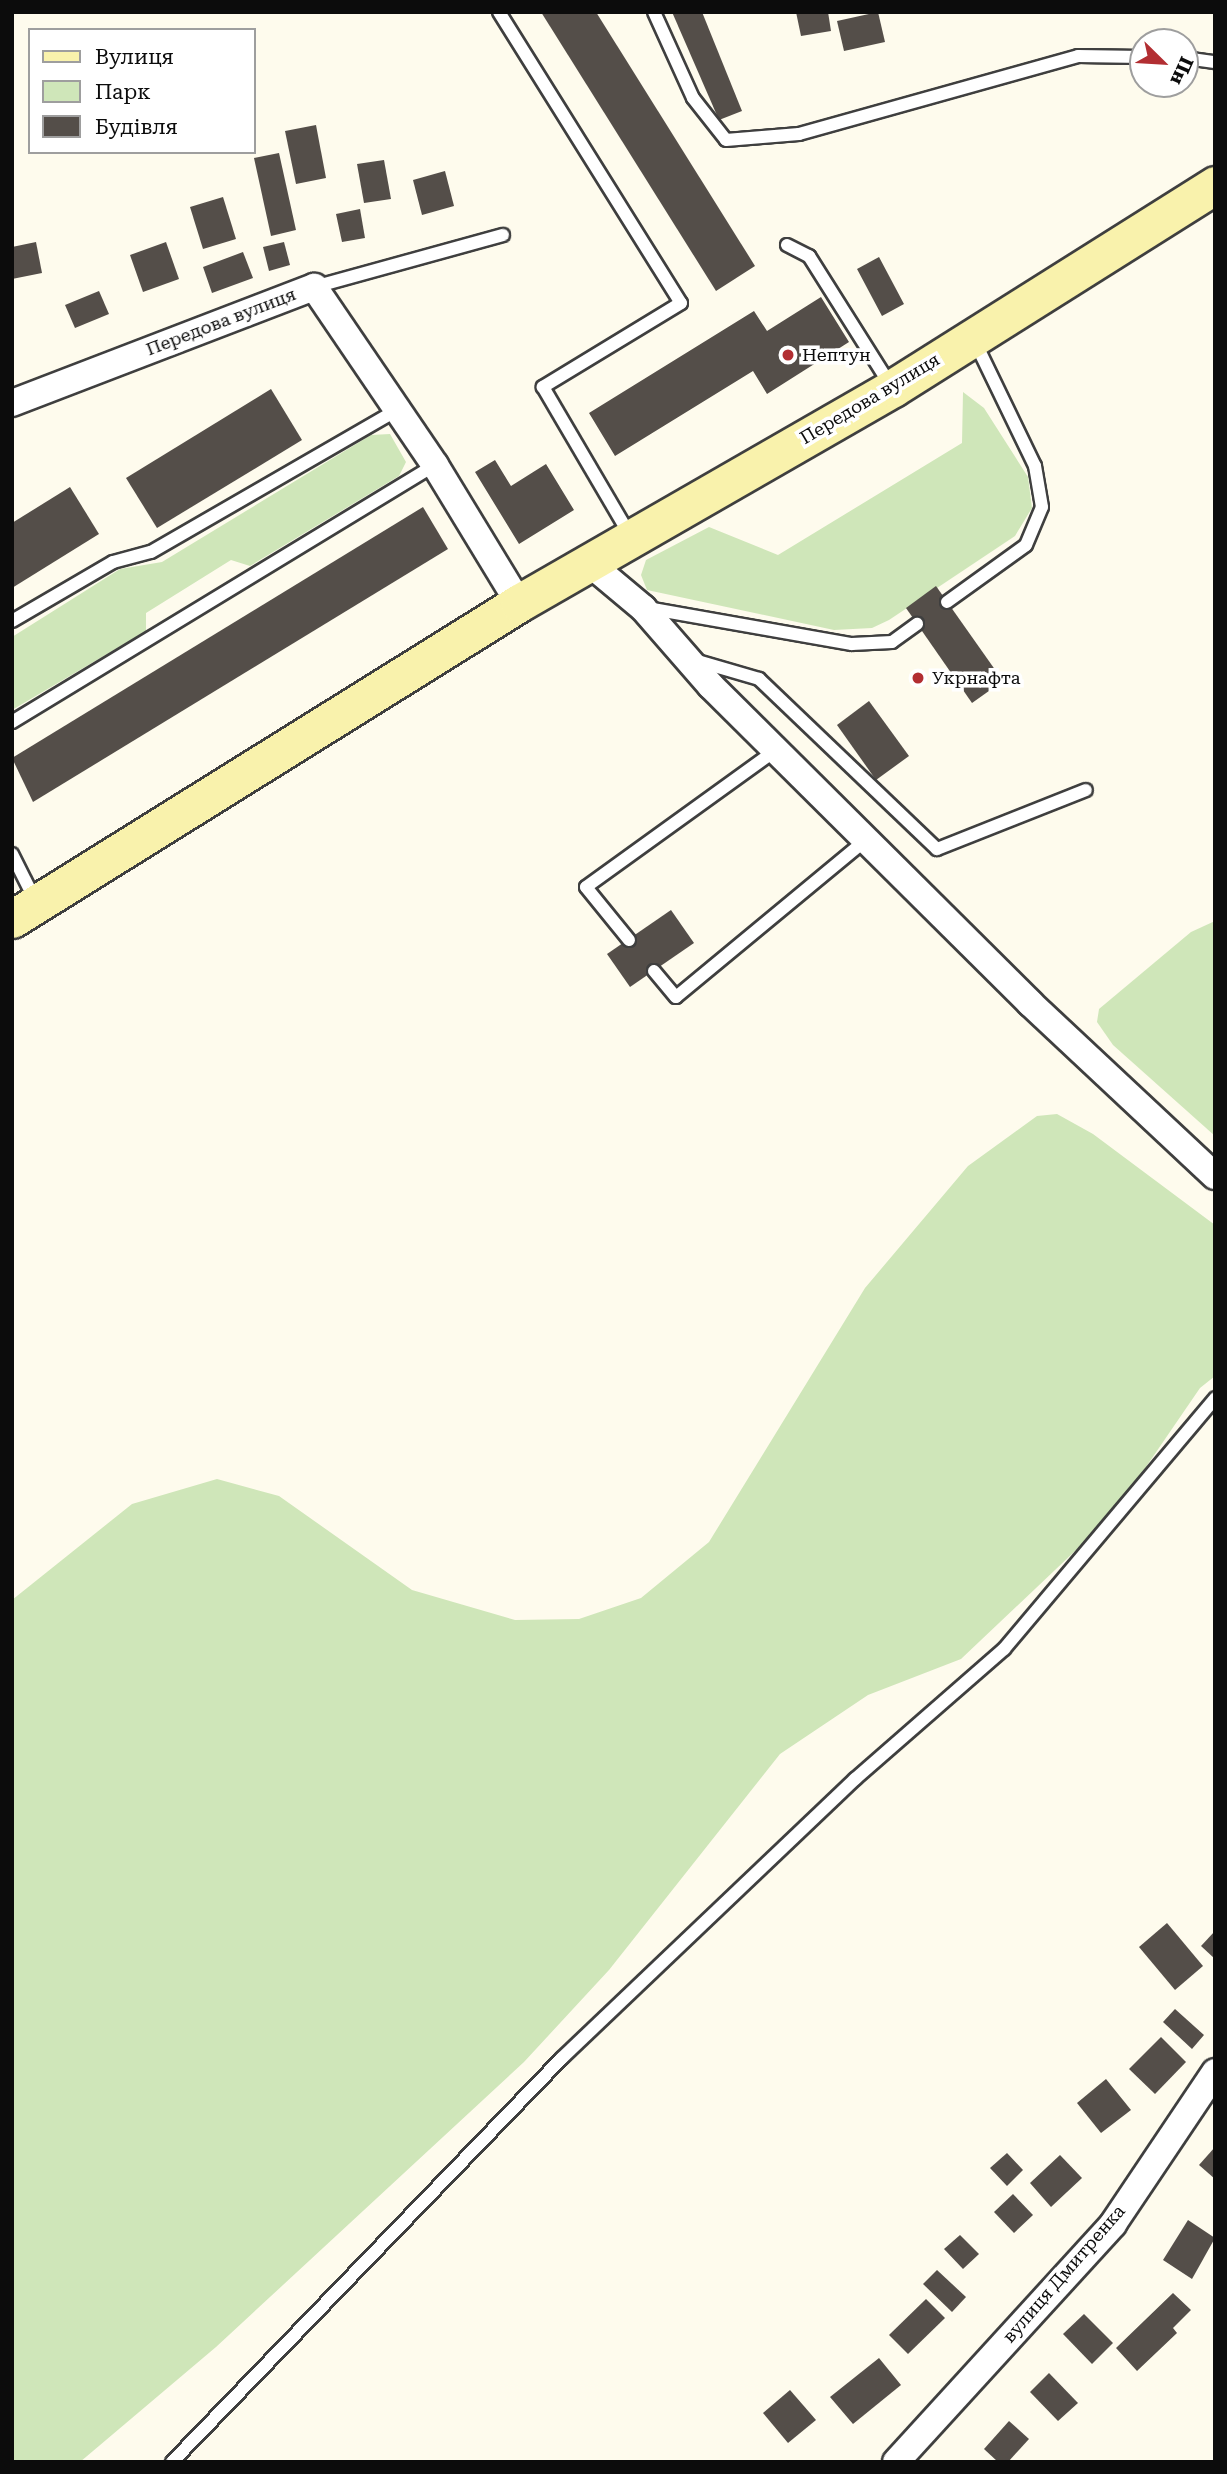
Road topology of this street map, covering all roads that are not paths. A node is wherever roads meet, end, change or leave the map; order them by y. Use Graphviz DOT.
graph roads {
  1 [pos="499,12"];
  2 [pos="654,12"];
  3 [pos="1129,57"];
  4 [pos="1215,185"];
  5 [pos="503,234"];
  6 [pos="787,245"];
  7 [pos="314,287"];
  8 [pos="973,338"];
  9 [pos="892,388"];
  10 [pos="12,403"];
  11 [pos="397,410"];
  12 [pos="435,466"];
  13 [pos="631,537"];
  14 [pos="588,562"];
  15 [pos="947,602"];
  16 [pos="519,603"];
  17 [pos="643,608"];
  18 [pos="12,621"];
  19 [pos="917,624"];
  20 [pos="687,658"];
  21 [pos="12,722"];
  22 [pos="776,750"];
  23 [pos="1086,790"];
  24 [pos="867,839"];
  25 [pos="12,854"];
  26 [pos="24,911"];
  27 [pos="629,940"];
  28 [pos="654,971"];
  29 [pos="1215,1176"];
  30 [pos="1215,1398"];
  31 [pos="1215,2072"];
  32 [pos="172,2462"];
  33 [pos="896,2462"];
  1 -- 13 [label="lane"];
  2 -- 3 [label="lane"];
  4 -- 8 [label="street, Передова вулиця"];
  5 -- 7 [label="lane"];
  6 -- 9 [label="lane"];
  7 -- 10 [label="street, Передова вулиця"];
  7 -- 11 [label="street, Передова вулиця"];
  8 -- 9 [label="street, Передова вулиця"];
  8 -- 15 [label="lane"];
  9 -- 13 [label="street, Передова вулиця"];
  11 -- 12 [label="street, Передова вулиця"];
  11 -- 18 [label="lane"];
  12 -- 16 [label="street, Передова вулиця"];
  12 -- 21 [label="lane"];
  13 -- 14 [label="street, Передова вулиця"];
  14 -- 16 [label="street, Передова вулиця"];
  14 -- 17 [label="street"];
  16 -- 26 [label="street, Передова вулиця"];
  17 -- 19 [label="lane"];
  17 -- 20 [label="street"];
  20 -- 22 [label="street"];
  20 -- 23 [label="lane"];
  22 -- 24 [label="street"];
  22 -- 27 [label="lane"];
  24 -- 28 [label="lane"];
  24 -- 29 [label="street"];
  25 -- 26 [label="lane"];
  30 -- 32 [label="lane"];
  31 -- 33 [label="street, вулиця Дмитренка"];
}
